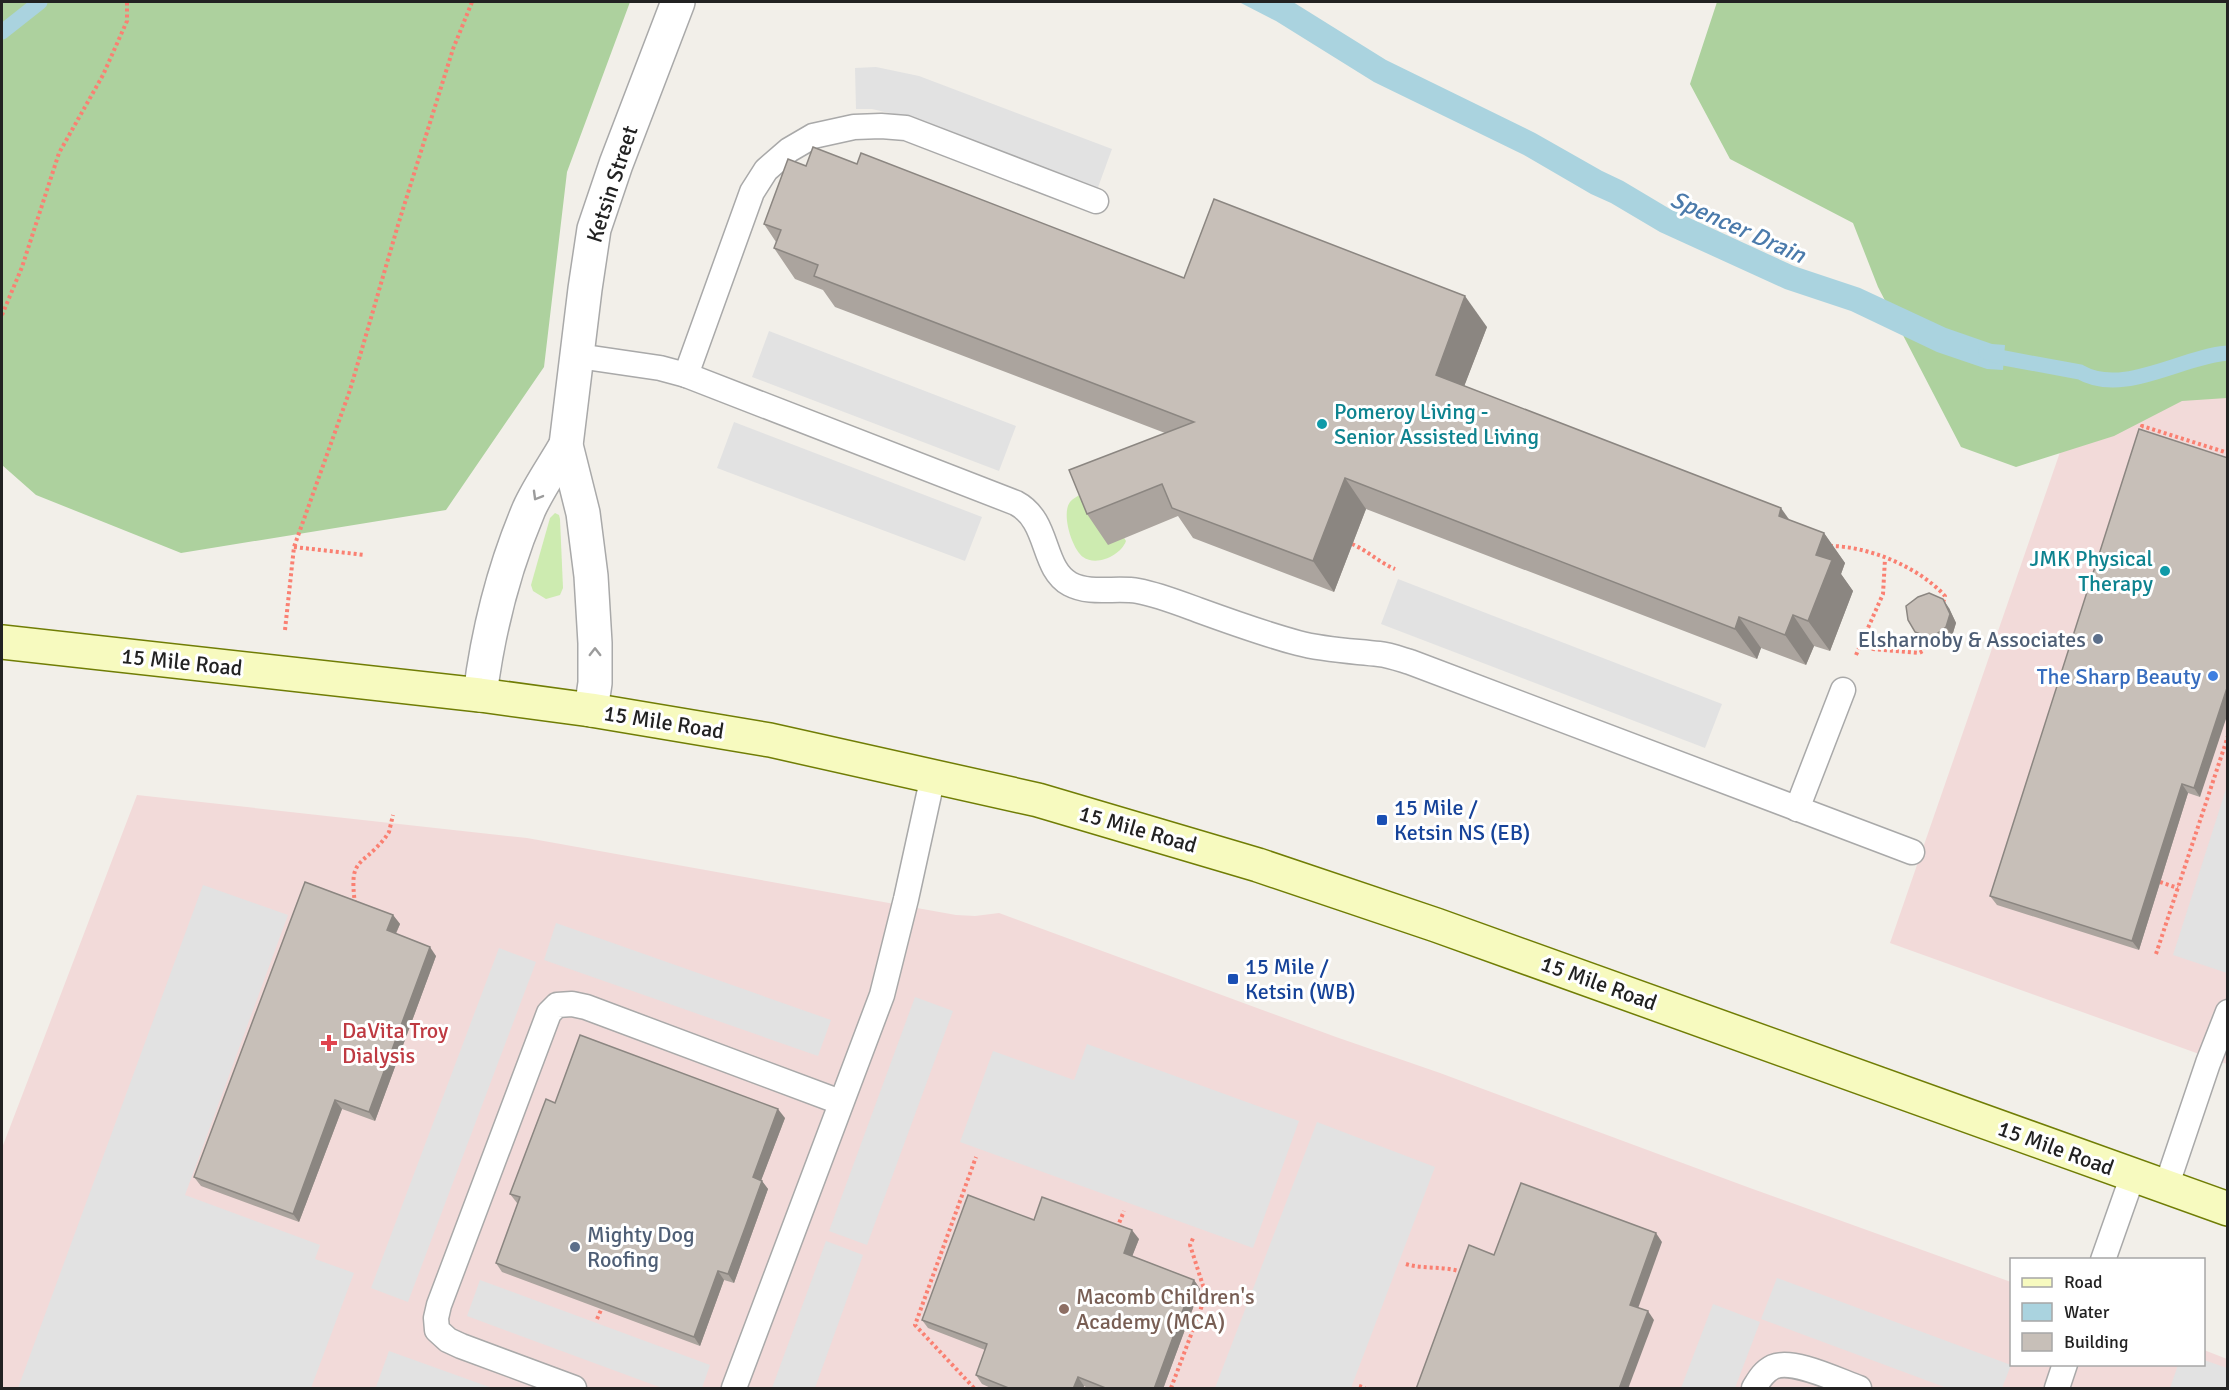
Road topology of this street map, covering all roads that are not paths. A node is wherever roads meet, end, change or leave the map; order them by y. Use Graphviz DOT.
graph roads {
  1 [pos="678,2"];
  2 [pos="1096,201"];
  3 [pos="578,356"];
  4 [pos="686,375"];
  5 [pos="566,445"];
  6 [pos="2,642"];
  7 [pos="1843,690"];
  8 [pos="480,695"];
  9 [pos="591,710"];
  10 [pos="933,776"];
  11 [pos="1797,809"];
  12 [pos="1912,852"];
  13 [pos="2228,1012"];
  14 [pos="840,1102"];
  15 [pos="2133,1175"];
  16 [pos="2166,1186"];
  17 [pos="2228,1209"];
  18 [pos="2104,1258"];
  19 [pos="2065,1366"];
  20 [pos="574,1389"];
  21 [pos="734,1389"];
  22 [pos="1754,1389"];
  23 [pos="1859,1389"];
  24 [pos="2057,1389"];
  1 -- 3 [label="street, Ketsin Street"];
  2 -- 4 [label="lane"];
  3 -- 4 [label="lane"];
  3 -- 5 [label="street, Ketsin Street"];
  4 -- 11 [label="lane"];
  5 -- 8 [label="street, Ketsin Street, one-way"];
  9 -- 5 [label="street, Ketsin Street, one-way"];
  6 -- 8 [label="main road, 15 Mile Road"];
  7 -- 11 [label="lane"];
  8 -- 9 [label="main road, 15 Mile Road"];
  9 -- 10 [label="main road, 15 Mile Road"];
  10 -- 14 [label="lane"];
  10 -- 15 [label="main road, 15 Mile Road"];
  11 -- 12 [label="lane"];
  13 -- 16 [label="lane"];
  14 -- 20 [label="lane"];
  14 -- 21 [label="lane"];
  15 -- 16 [label="main road, 15 Mile Road"];
  15 -- 18 [label="lane"];
  16 -- 17 [label="main road, 15 Mile Road"];
  19 -- 24 [label="lane"];
  22 -- 23 [label="lane"];
}
